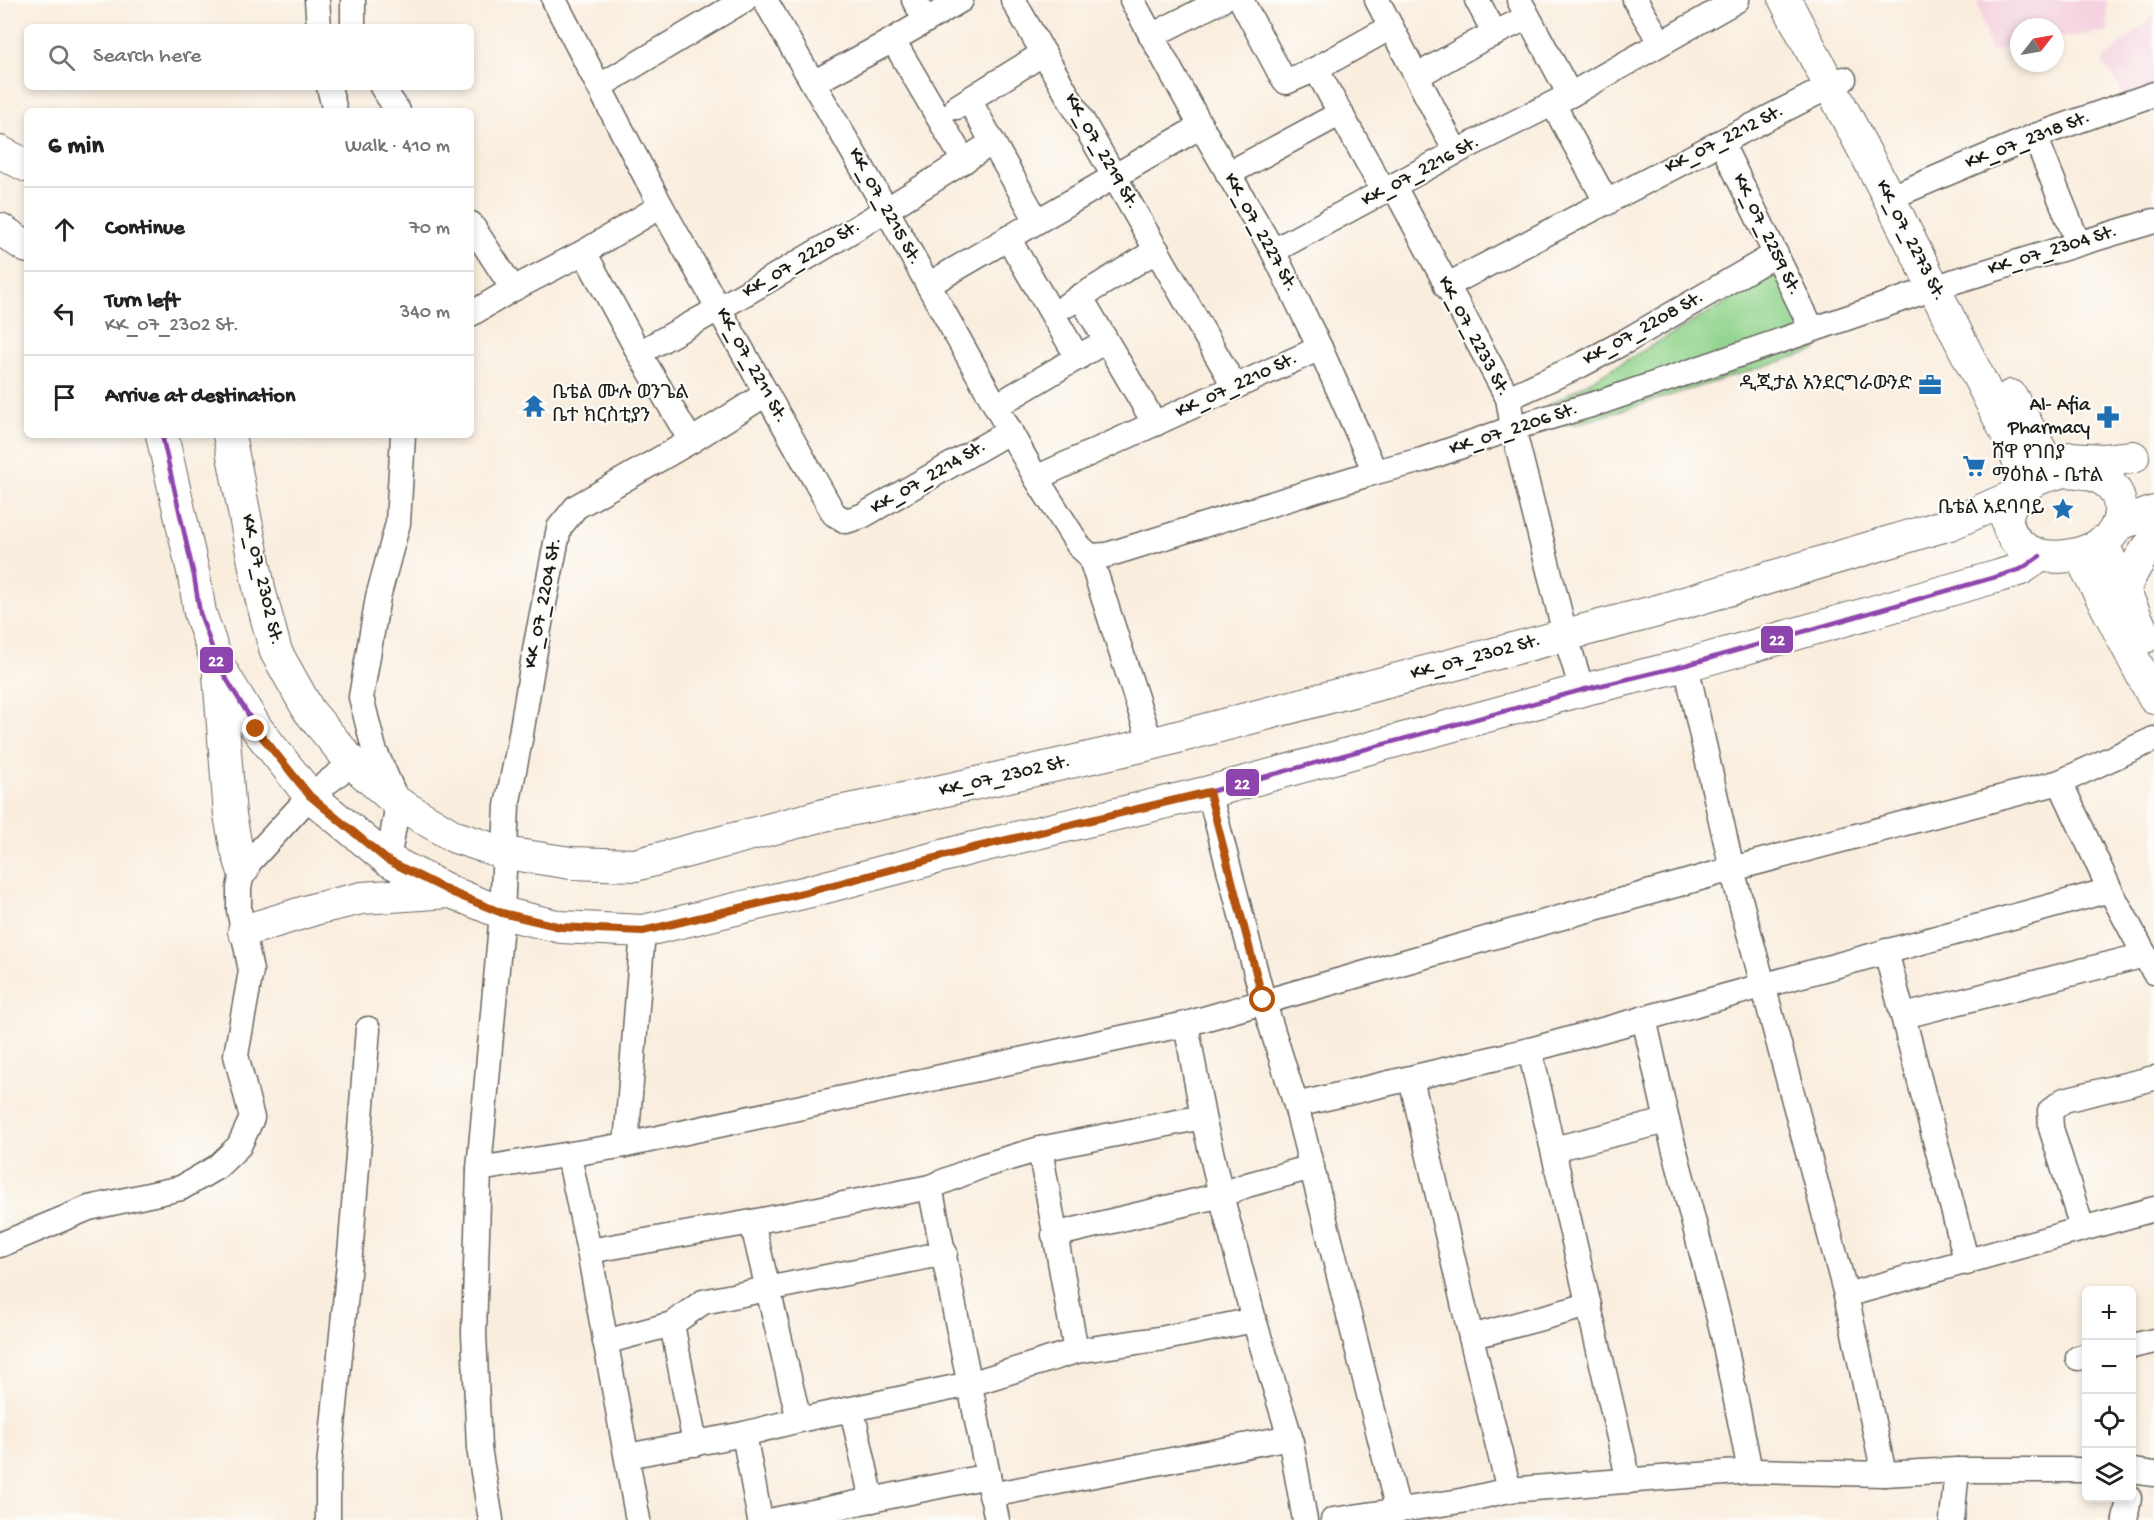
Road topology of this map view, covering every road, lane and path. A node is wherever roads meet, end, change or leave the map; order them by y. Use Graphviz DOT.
graph roads {
  1 [pos="317,0"];
  2 [pos="353,0"];
  3 [pos="555,0"];
  4 [pos="744,0"];
  5 [pos="961,0"];
  6 [pos="1013,0"];
  7 [pos="1132,0"];
  8 [pos="1222,0"];
  9 [pos="1241,0"];
  10 [pos="1377,0"];
  11 [pos="1477,0"];
  12 [pos="1635,0"];
  13 [pos="1737,0"];
  14 [pos="1785,0"];
  15 [pos="1803,0"];
  16 [pos="772,3"];
  17 [pos="1524,8"];
  18 [pos="920,10"];
  19 [pos="319,24"];
  20 [pos="353,24"];
  21 [pos="1391,27"];
  22 [pos="1495,34"];
  23 [pos="1151,36"];
  24 [pos="894,40"];
  25 [pos="1655,46"];
  26 [pos="1044,53"];
  27 [pos="1316,69"];
  28 [pos="1417,76"];
  29 [pos="813,83"];
  30 [pos="1838,83"];
  31 [pos="600,86"];
  32 [pos="330,90"];
  33 [pos="384,90"];
  34 [pos="2154,94"];
  35 [pos="1561,99"];
  36 [pos="969,100"];
  37 [pos="334,108"];
  38 [pos="396,108"];
  39 [pos="1341,113"];
  40 [pos="939,117"];
  41 [pos="1201,126"];
  42 [pos="2035,136"];
  43 [pos="1721,141"];
  44 [pos="993,142"];
  45 [pos="0,152"];
  46 [pos="1456,152"];
  47 [pos="964,161"];
  48 [pos="24,164"];
  49 [pos="1228,174"];
  50 [pos="1115,176"];
  51 [pos="1389,190"];
  52 [pos="1896,194"];
  53 [pos="1607,203"];
  54 [pos="661,206"];
  55 [pos="886,209"];
  56 [pos="1037,221"];
  57 [pos="2154,221"];
  58 [pos="0,229"];
  59 [pos="474,229"];
  60 [pos="1008,238"];
  61 [pos="2078,243"];
  62 [pos="24,245"];
  63 [pos="1157,250"];
  64 [pos="1273,251"];
  65 [pos="584,252"];
  66 [pos="1776,254"];
  67 [pos="928,285"];
  68 [pos="1943,285"];
  69 [pos="1446,286"];
  70 [pos="513,289"];
  71 [pos="1080,296"];
  72 [pos="720,309"];
  73 [pos="474,312"];
  74 [pos="1053,315"];
  75 [pos="1812,329"];
  76 [pos="1106,339"];
  77 [pos="1320,348"];
  78 [pos="639,353"];
  79 [pos="1078,358"];
  80 [pos="1235,387"];
  81 [pos="766,394"];
  82 [pos="1508,398"];
  83 [pos="996,406"];
  84 [pos="1155,424"];
  85 [pos="1513,428"];
  86 [pos="1010,432"];
  87 [pos="163,438"];
  88 [pos="231,438"];
  89 [pos="404,438"];
  90 [pos="2021,438"];
  91 [pos="691,441"];
  92 [pos="2144,454"];
  93 [pos="1375,471"];
  94 [pos="2084,472"];
  95 [pos="1036,478"];
  96 [pos="2032,485"];
  97 [pos="1982,510"];
  98 [pos="2154,512"];
  99 [pos="846,521"];
  100 [pos="2099,540"];
  101 [pos="2154,540"];
  102 [pos="1090,556"];
  103 [pos="2030,562"];
  104 [pos="2110,589"];
  105 [pos="1565,634"];
  106 [pos="2154,656"];
  107 [pos="218,665"];
  108 [pos="1686,665"];
  109 [pos="1582,690"];
  110 [pos="2154,698"];
  111 [pos="2154,739"];
  112 [pos="1151,744"];
  113 [pos="352,763"];
  114 [pos="2060,782"];
  115 [pos="1209,792"];
  116 [pos="310,796"];
  117 [pos="398,803"];
  118 [pos="505,853"];
  119 [pos="387,860"];
  120 [pos="1732,868"];
  121 [pos="243,869"];
  122 [pos="2110,890"];
  123 [pos="451,892"];
  124 [pos="502,913"];
  125 [pos="244,930"];
  126 [pos="643,931"];
  127 [pos="1886,951"];
  128 [pos="2149,964"];
  129 [pos="1762,985"];
  130 [pos="1263,1000"];
  131 [pos="1904,1016"];
  132 [pos="1644,1018"];
  133 [pos="1186,1023"];
  134 [pos="368,1029"];
  135 [pos="1530,1050"];
  136 [pos="1410,1078"];
  137 [pos="2154,1078"];
  138 [pos="1296,1105"];
  139 [pos="1203,1117"];
  140 [pos="1667,1121"];
  141 [pos="626,1145"];
  142 [pos="1040,1149"];
  143 [pos="1553,1149"];
  144 [pos="569,1156"];
  145 [pos="1312,1167"];
  146 [pos="479,1169"];
  147 [pos="930,1186"];
  148 [pos="1221,1195"];
  149 [pos="2154,1209"];
  150 [pos="752,1222"];
  151 [pos="2082,1228"];
  152 [pos="1054,1235"];
  153 [pos="0,1245"];
  154 [pos="589,1251"];
  155 [pos="945,1253"];
  156 [pos="1967,1263"];
  157 [pos="769,1289"];
  158 [pos="1846,1295"];
  159 [pos="1589,1305"];
  160 [pos="1254,1320"];
  161 [pos="672,1324"];
  162 [pos="1471,1337"];
  163 [pos="2154,1341"];
  164 [pos="604,1342"];
  165 [pos="2136,1345"];
  166 [pos="1076,1351"];
  167 [pos="970,1384"];
  168 [pos="852,1410"];
  169 [pos="799,1420"];
  170 [pos="744,1434"];
  171 [pos="1290,1437"];
  172 [pos="695,1444"];
  173 [pos="627,1456"];
  174 [pos="1957,1470"];
  175 [pos="2082,1470"];
  176 [pos="1750,1471"];
  177 [pos="1884,1474"];
  178 [pos="1629,1481"];
  179 [pos="990,1485"];
  180 [pos="1509,1490"];
  181 [pos="872,1500"];
  182 [pos="2128,1502"];
  183 [pos="1398,1510"];
  184 [pos="1462,1510"];
  185 [pos="328,1520"];
  186 [pos="491,1520"];
  187 [pos="638,1520"];
  188 [pos="760,1520"];
  189 [pos="774,1520"];
  190 [pos="997,1520"];
  191 [pos="1305,1520"];
  192 [pos="1333,1520"];
  193 [pos="1952,1520"];
  194 [pos="2126,1520"];
  1 -- 19 [label="street"];
  2 -- 20 [label="street"];
  3 -- 31 [label="street, KK_07_2211 St."];
  4 -- 31 [label="street"];
  5 -- 18 [label="street"];
  6 -- 26 [label="street, KK_07_2219 St."];
  7 -- 23 [label="street, KK_07_2227 St."];
  8 -- 23 [label="street"];
  9 -- 27 [label="street"];
  10 -- 21 [label="street"];
  11 -- 22 [label="street"];
  12 -- 25 [label="street"];
  13 -- 25 [label="street, KK_07_2216 St."];
  14 -- 30 [label="main road, KK_07_2273 St."];
  15 -- 30 [label="main road, KK_07_2273 St."];
  16 -- 29 [label="street, KK_07_2215 St."];
  17 -- 22 [label="street"];
  17 -- 35 [label="street"];
  18 -- 24 [label="street"];
  21 -- 27 [label="street"];
  21 -- 28 [label="street"];
  22 -- 28 [label="street"];
  23 -- 41 [label="street, KK_07_2227 St."];
  24 -- 29 [label="street"];
  24 -- 40 [label="street"];
  25 -- 35 [label="street, KK_07_2216 St."];
  26 -- 36 [label="street"];
  26 -- 50 [label="street, KK_07_2219 St."];
  27 -- 39 [label="street, KK_07_2233 St."];
  28 -- 46 [label="street"];
  29 -- 55 [label="street, KK_07_2215 St."];
  30 -- 43 [label="street, KK_07_2212 St."];
  30 -- 52 [label="main road, KK_07_2273 St."];
  31 -- 54 [label="street, KK_07_2211 St."];
  32 -- 37 [label="street"];
  33 -- 38 [label="street"];
  34 -- 42 [label="street, KK_07_2318 St."];
  35 -- 46 [label="street, KK_07_2216 St."];
  35 -- 53 [label="street"];
  36 -- 40 [label="street"];
  36 -- 44 [label="street"];
  39 -- 49 [label="street"];
  39 -- 51 [label="street, KK_07_2233 St."];
  40 -- 47 [label="street"];
  41 -- 49 [label="street, KK_07_2227 St."];
  41 -- 50 [label="street"];
  42 -- 52 [label="street, KK_07_2318 St."];
  42 -- 61 [label="street"];
  43 -- 53 [label="street, KK_07_2212 St."];
  43 -- 66 [label="street, KK_07_2259 St."];
  44 -- 47 [label="street, KK_07_2220 St."];
  44 -- 56 [label="street"];
  45 -- 48 [label="main road"];
  46 -- 51 [label="street, KK_07_2216 St."];
  47 -- 55 [label="street, KK_07_2220 St."];
  49 -- 64 [label="street, KK_07_2227 St."];
  50 -- 56 [label="street"];
  50 -- 63 [label="street, KK_07_2219 St."];
  51 -- 64 [label="street, KK_07_2216 St."];
  51 -- 69 [label="street, KK_07_2233 St."];
  52 -- 68 [label="main road, KK_07_2273 St."];
  53 -- 69 [label="street, KK_07_2212 St."];
  54 -- 65 [label="street"];
  54 -- 72 [label="street, KK_07_2211 St."];
  55 -- 67 [label="street, KK_07_2215 St."];
  55 -- 72 [label="street, KK_07_2220 St."];
  56 -- 60 [label="street"];
  57 -- 61 [label="street, KK_07_2304 St."];
  58 -- 62 [label="main road"];
  59 -- 70 [label="street"];
  60 -- 67 [label="street"];
  60 -- 74 [label="street"];
  61 -- 68 [label="street, KK_07_2304 St."];
  63 -- 71 [label="street"];
  63 -- 80 [label="street, KK_07_2219 St."];
  64 -- 77 [label="street, KK_07_2227 St."];
  65 -- 70 [label="street"];
  65 -- 78 [label="street"];
  66 -- 75 [label="street, KK_07_2259 St."];
  66 -- 82 [label="street, KK_07_2208 St."];
  67 -- 83 [label="street, KK_07_2215 St."];
  68 -- 75 [label="street, KK_07_2206 St."];
  68 -- 90 [label="main road, KK_07_2273 St."];
  69 -- 82 [label="street, KK_07_2233 St."];
  70 -- 73 [label="street"];
  71 -- 74 [label="street"];
  71 -- 76 [label="street, KK_07_2210 St."];
  72 -- 78 [label="street, KK_07_2220 St."];
  72 -- 81 [label="street, KK_07_2211 St."];
  74 -- 79 [label="street"];
  75 -- 85 [label="street, KK_07_2206 St."];
  76 -- 79 [label="street"];
  76 -- 84 [label="street, KK_07_2210 St."];
  77 -- 80 [label="street, KK_07_2210 St."];
  77 -- 93 [label="street, KK_07_2227 St."];
  78 -- 91 [label="street"];
  79 -- 83 [label="street"];
  80 -- 84 [label="street, KK_07_2210 St."];
  81 -- 91 [label="street, KK_07_2204 St."];
  81 -- 99 [label="street, KK_07_2211 St."];
  82 -- 85 [label="street, KK_07_2233 St."];
  83 -- 86 [label="street, KK_07_2215 St."];
  84 -- 95 [label="street, KK_07_2210 St."];
  85 -- 93 [label="street, KK_07_2206 St."];
  85 -- 105 [label="street, KK_07_2233 St."];
  86 -- 95 [label="street, KK_07_2215 St."];
  86 -- 99 [label="street, KK_07_2214 St."];
  87 -- 107 [label="main road"];
  88 -- 113 [label="main road, KK_07_2302 St."];
  89 -- 117 [label="street"];
  90 -- 92 [label="main road"];
  90 -- 96 [label="main road, KK_07_2273 St."];
  90 -- 97 [label="main road"];
  91 -- 118 [label="street, KK_07_2204 St."];
  92 -- 94 [label="main road"];
  93 -- 102 [label="street, KK_07_2206 St."];
  94 -- 96 [label="main road"];
  94 -- 100 [label="main road"];
  95 -- 102 [label="street, KK_07_2215 St."];
  96 -- 97 [label="main road, KK_07_2302 St."];
  96 -- 103 [label="main road"];
  97 -- 105 [label="main road, KK_07_2302 St."];
  98 -- 100 [label="main road"];
  100 -- 103 [label="main road"];
  100 -- 104 [label="main road"];
  101 -- 104 [label="main road"];
  102 -- 112 [label="street"];
  103 -- 104 [label="main road"];
  103 -- 108 [label="main road"];
  104 -- 106 [label="main road"];
  104 -- 110 [label="main road"];
  105 -- 109 [label="street, KK_07_2233 St."];
  105 -- 112 [label="main road, KK_07_2302 St."];
  107 -- 116 [label="main road"];
  107 -- 121 [label="main road"];
  108 -- 109 [label="main road"];
  108 -- 120 [label="street"];
  109 -- 115 [label="main road"];
  111 -- 114 [label="street"];
  112 -- 118 [label="main road, KK_07_2302 St."];
  113 -- 116 [label="street"];
  113 -- 117 [label="main road, KK_07_2302 St."];
  114 -- 120 [label="street"];
  114 -- 122 [label="street"];
  115 -- 126 [label="main road"];
  115 -- 130 [label="street"];
  116 -- 119 [label="main road"];
  116 -- 121 [label="street"];
  117 -- 118 [label="main road, KK_07_2302 St."];
  117 -- 119 [label="street"];
  118 -- 124 [label="street, KK_07_2204 St."];
  119 -- 123 [label="main road"];
  120 -- 129 [label="street"];
  120 -- 130 [label="street"];
  121 -- 125 [label="street"];
  122 -- 127 [label="street"];
  122 -- 128 [label="street"];
  123 -- 124 [label="main road"];
  123 -- 125 [label="main road"];
  124 -- 126 [label="main road"];
  124 -- 146 [label="street, KK_07_2204 St."];
  125 -- 153 [label="street"];
  126 -- 141 [label="street"];
  127 -- 129 [label="street"];
  127 -- 131 [label="street"];
  128 -- 131 [label="street"];
  129 -- 132 [label="street"];
  129 -- 158 [label="street"];
  130 -- 133 [label="street"];
  130 -- 138 [label="street"];
  131 -- 156 [label="street"];
  132 -- 135 [label="street"];
  132 -- 140 [label="street"];
  133 -- 139 [label="street"];
  133 -- 141 [label="street"];
  134 -- 185 [label="street"];
  135 -- 136 [label="street"];
  135 -- 143 [label="street"];
  136 -- 138 [label="street"];
  136 -- 162 [label="street"];
  137 -- 151 [label="street"];
  138 -- 145 [label="street"];
  139 -- 142 [label="street"];
  139 -- 148 [label="street"];
  140 -- 143 [label="street"];
  140 -- 176 [label="street"];
  141 -- 144 [label="street"];
  142 -- 147 [label="street"];
  142 -- 152 [label="street"];
  143 -- 159 [label="street"];
  144 -- 146 [label="street"];
  144 -- 154 [label="street"];
  145 -- 148 [label="street"];
  145 -- 183 [label="street"];
  146 -- 186 [label="street, KK_07_2204 St."];
  147 -- 150 [label="street"];
  147 -- 155 [label="street"];
  148 -- 152 [label="street"];
  148 -- 160 [label="street"];
  149 -- 151 [label="street"];
  150 -- 154 [label="street"];
  150 -- 157 [label="street"];
  151 -- 156 [label="street"];
  152 -- 166 [label="street"];
  154 -- 164 [label="street"];
  155 -- 157 [label="street"];
  155 -- 167 [label="street"];
  156 -- 158 [label="street"];
  157 -- 161 [label="street"];
  157 -- 169 [label="street"];
  158 -- 177 [label="street"];
  159 -- 162 [label="street"];
  159 -- 178 [label="street"];
  160 -- 166 [label="street"];
  160 -- 171 [label="street"];
  161 -- 164 [label="street"];
  161 -- 172 [label="street"];
  162 -- 180 [label="street"];
  163 -- 165 [label="street"];
  164 -- 173 [label="street"];
  166 -- 167 [label="street"];
  167 -- 168 [label="street"];
  167 -- 179 [label="street"];
  168 -- 169 [label="street"];
  168 -- 181 [label="street"];
  169 -- 170 [label="street"];
  170 -- 172 [label="street"];
  170 -- 188 [label="street"];
  171 -- 179 [label="street"];
  171 -- 191 [label="street"];
  172 -- 173 [label="street"];
  173 -- 187 [label="street"];
  174 -- 175 [label="street"];
  174 -- 177 [label="street"];
  174 -- 193 [label="street"];
  176 -- 177 [label="street"];
  176 -- 178 [label="street"];
  178 -- 180 [label="street"];
  179 -- 181 [label="street"];
  179 -- 190 [label="street"];
  180 -- 184 [label="street"];
  181 -- 189 [label="street"];
  182 -- 194 [label="street"];
  183 -- 184 [label="street"];
  183 -- 192 [label="street"];
}
